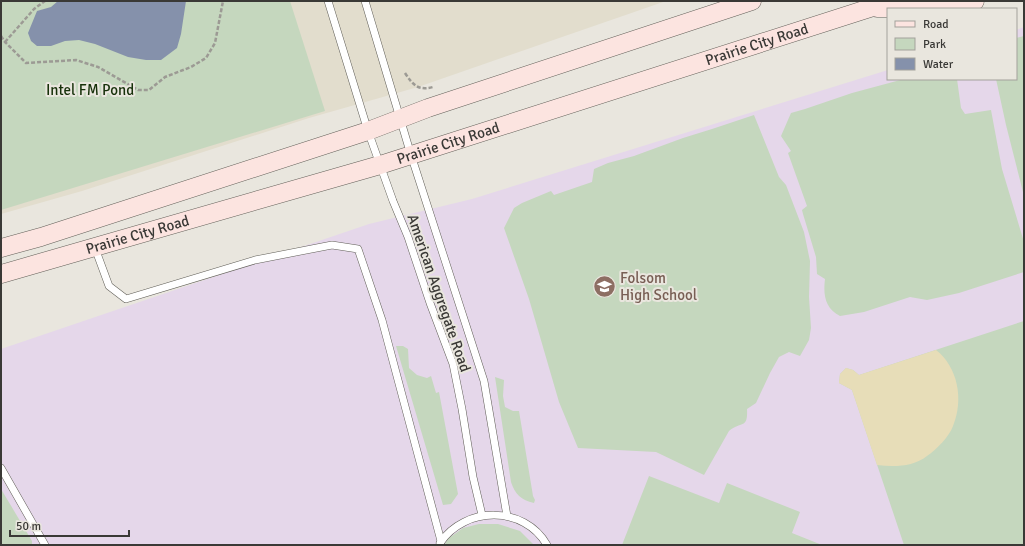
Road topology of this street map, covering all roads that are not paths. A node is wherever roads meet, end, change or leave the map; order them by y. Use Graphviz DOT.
graph roads {
  1 [pos="328,1"];
  2 [pos="365,1"];
  3 [pos="752,1"];
  4 [pos="892,1"];
  5 [pos="976,1"];
  6 [pos="870,8"];
  7 [pos="400,119"];
  8 [pos="368,130"];
  9 [pos="411,155"];
  10 [pos="380,165"];
  11 [pos="1,248"];
  12 [pos="95,248"];
  13 [pos="1,274"];
  14 [pos="1,468"];
  15 [pos="482,515"];
  16 [pos="507,516"];
  17 [pos="440,543"];
  18 [pos="45,545"];
  19 [pos="547,545"];
  1 -- 8 [label="lane, American Aggregate Road"];
  2 -- 7 [label="lane"];
  3 -- 7 [label="main road, Prairie City Road"];
  4 -- 6 [label="main road, Prairie City Road"];
  5 -- 6 [label="main road"];
  6 -- 9 [label="main road, Prairie City Road"];
  7 -- 8 [label="main road, Prairie City Road"];
  7 -- 9 [label="lane"];
  8 -- 10 [label="lane, American Aggregate Road"];
  8 -- 11 [label="main road, Prairie City Road"];
  9 -- 10 [label="main road, Prairie City Road"];
  9 -- 16 [label="lane"];
  10 -- 12 [label="main road, Prairie City Road"];
  10 -- 15 [label="lane, American Aggregate Road"];
  12 -- 13 [label="main road, Prairie City Road"];
  12 -- 17 [label="lane"];
  14 -- 18 [label="lane"];
  15 -- 16 [label="lane"];
  15 -- 17 [label="lane"];
  16 -- 19 [label="lane"];
}
